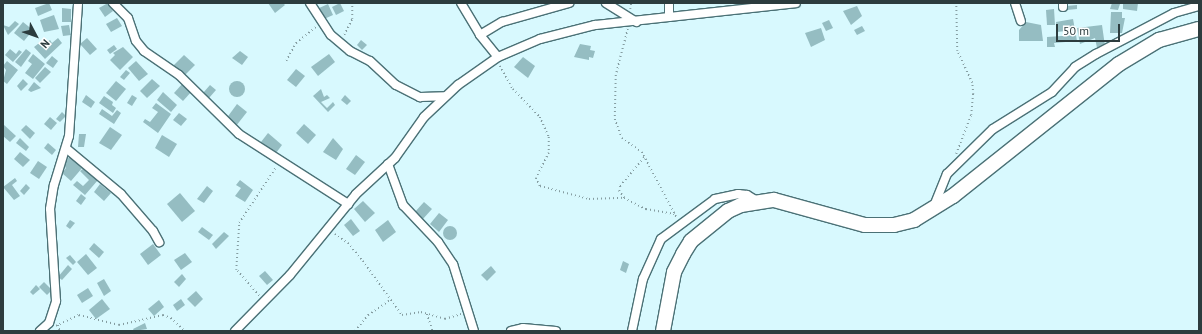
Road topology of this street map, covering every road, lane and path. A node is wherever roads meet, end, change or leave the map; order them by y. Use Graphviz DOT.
graph roads {
  1 [pos="78,3"];
  2 [pos="114,3"];
  3 [pos="310,3"];
  4 [pos="352,3"];
  5 [pos="461,3"];
  6 [pos="569,3"];
  7 [pos="606,3"];
  8 [pos="669,3"];
  9 [pos="796,3"];
  10 [pos="956,3"];
  11 [pos="1015,3"];
  12 [pos="1199,6"];
  13 [pos="669,16"];
  14 [pos="1021,21"];
  15 [pos="633,23"];
  16 [pos="324,25"];
  17 [pos="1199,29"];
  18 [pos="480,35"];
  19 [pos="341,43"];
  20 [pos="497,58"];
  21 [pos="286,61"];
  22 [pos="445,96"];
  23 [pos="67,149"];
  24 [pos="645,157"];
  25 [pos="279,162"];
  26 [pos="388,164"];
  27 [pos="950,170"];
  28 [pos="624,198"];
  29 [pos="757,201"];
  30 [pos="348,204"];
  31 [pos="933,209"];
  32 [pos="675,214"];
  33 [pos="680,225"];
  34 [pos="328,230"];
  35 [pos="159,242"];
  36 [pos="390,300"];
  37 [pos="264,302"];
  38 [pos="468,310"];
  39 [pos="427,314"];
  40 [pos="58,325"];
  41 [pos="44,328"];
  42 [pos="60,331"];
  43 [pos="185,331"];
  44 [pos="235,331"];
  45 [pos="355,331"];
  46 [pos="433,331"];
  47 [pos="474,331"];
  48 [pos="511,331"];
  49 [pos="556,331"];
  50 [pos="632,331"];
  51 [pos="663,331"];
  1 -- 23 [label="street"];
  2 -- 25 [label="street"];
  3 -- 16 [label="street"];
  4 -- 19 [label="path"];
  5 -- 18 [label="street"];
  6 -- 18 [label="street"];
  7 -- 15 [label="street"];
  8 -- 13 [label="street"];
  9 -- 13 [label="street"];
  10 -- 27 [label="path"];
  11 -- 14 [label="street"];
  12 -- 27 [label="street"];
  13 -- 15 [label="street"];
  15 -- 20 [label="street"];
  15 -- 24 [label="path"];
  16 -- 19 [label="street"];
  16 -- 21 [label="path"];
  17 -- 31 [label="highway"];
  18 -- 20 [label="street"];
  19 -- 22 [label="street"];
  20 -- 22 [label="street"];
  20 -- 28 [label="path"];
  22 -- 26 [label="street"];
  23 -- 35 [label="street"];
  23 -- 41 [label="street"];
  24 -- 28 [label="path"];
  24 -- 32 [label="path"];
  25 -- 30 [label="street"];
  25 -- 37 [label="path"];
  26 -- 30 [label="street"];
  26 -- 38 [label="street"];
  27 -- 31 [label="street"];
  28 -- 32 [label="path"];
  29 -- 31 [label="highway"];
  29 -- 33 [label="street"];
  29 -- 51 [label="highway"];
  30 -- 34 [label="street"];
  32 -- 33 [label="path"];
  33 -- 50 [label="street"];
  34 -- 36 [label="path"];
  34 -- 37 [label="street"];
  36 -- 39 [label="path"];
  36 -- 45 [label="path"];
  37 -- 44 [label="street"];
  38 -- 39 [label="path"];
  38 -- 47 [label="street"];
  39 -- 46 [label="path"];
  40 -- 41 [label="path"];
  40 -- 42 [label="path"];
  40 -- 43 [label="path"];
  48 -- 49 [label="street"];
}
